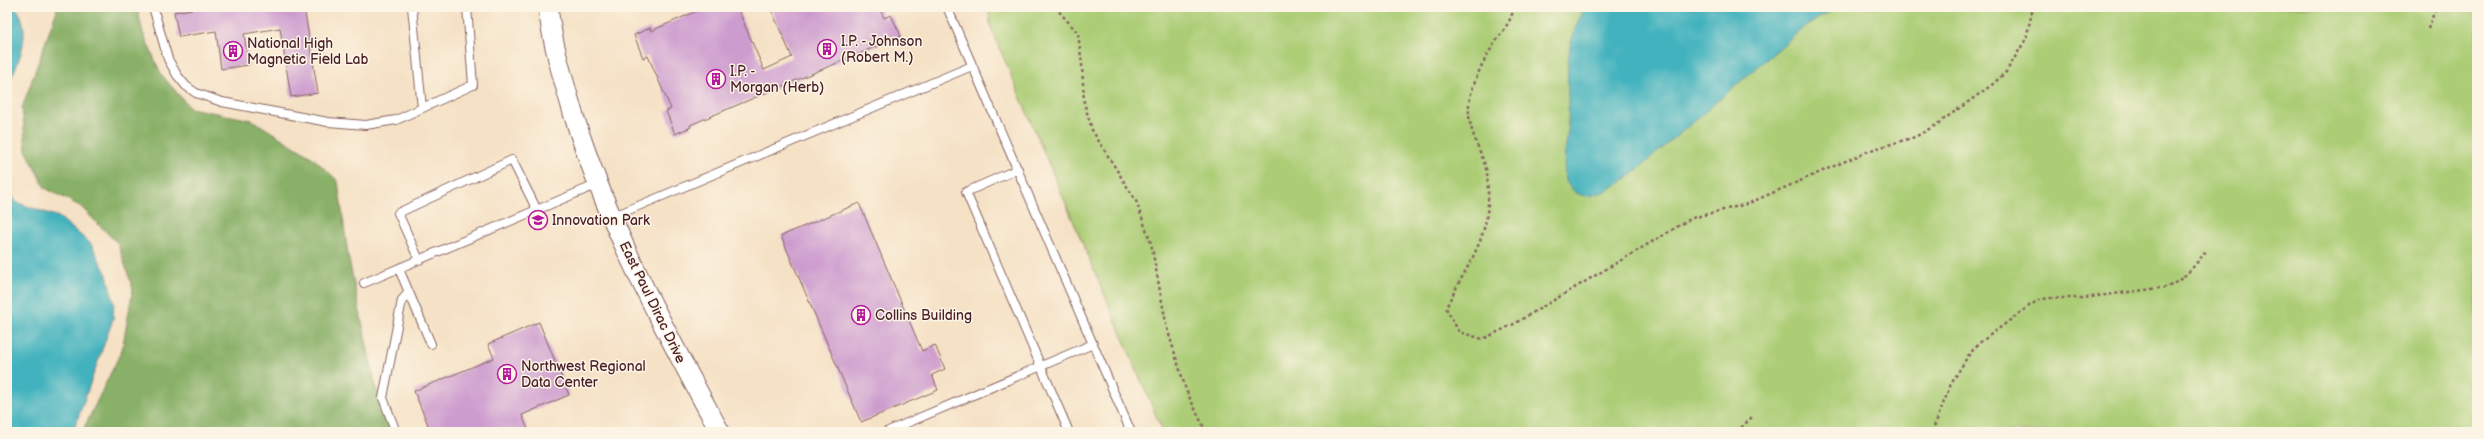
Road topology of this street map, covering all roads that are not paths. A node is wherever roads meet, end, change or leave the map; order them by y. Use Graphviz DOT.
graph roads {
  1 [pos="153,7"];
  2 [pos="412,7"];
  3 [pos="466,7"];
  4 [pos="548,7"];
  5 [pos="947,7"];
  6 [pos="972,66"];
  7 [pos="422,108"];
  8 [pos="1018,169"];
  9 [pos="598,184"];
  10 [pos="537,210"];
  11 [pos="612,217"];
  12 [pos="419,260"];
  13 [pos="399,269"];
  14 [pos="364,283"];
  15 [pos="409,292"];
  16 [pos="431,344"];
  17 [pos="1093,344"];
  18 [pos="1041,366"];
  19 [pos="396,432"];
  20 [pos="720,432"];
  21 [pos="886,432"];
  22 [pos="1069,432"];
  23 [pos="1131,432"];
  1 -- 7 [label="lane"];
  2 -- 7 [label="lane"];
  3 -- 7 [label="lane"];
  4 -- 9 [label="street, East Paul Dirac Drive"];
  5 -- 6 [label="lane"];
  6 -- 8 [label="lane"];
  6 -- 11 [label="lane"];
  8 -- 17 [label="lane"];
  8 -- 18 [label="lane"];
  9 -- 10 [label="lane"];
  9 -- 11 [label="street, East Paul Dirac Drive"];
  10 -- 12 [label="lane"];
  10 -- 12 [label="lane"];
  11 -- 20 [label="street, East Paul Dirac Drive"];
  12 -- 13 [label="lane"];
  13 -- 14 [label="lane"];
  13 -- 15 [label="lane"];
  15 -- 16 [label="lane"];
  15 -- 19 [label="lane"];
  17 -- 18 [label="lane"];
  17 -- 23 [label="lane"];
  18 -- 21 [label="lane"];
  18 -- 22 [label="lane"];
}
